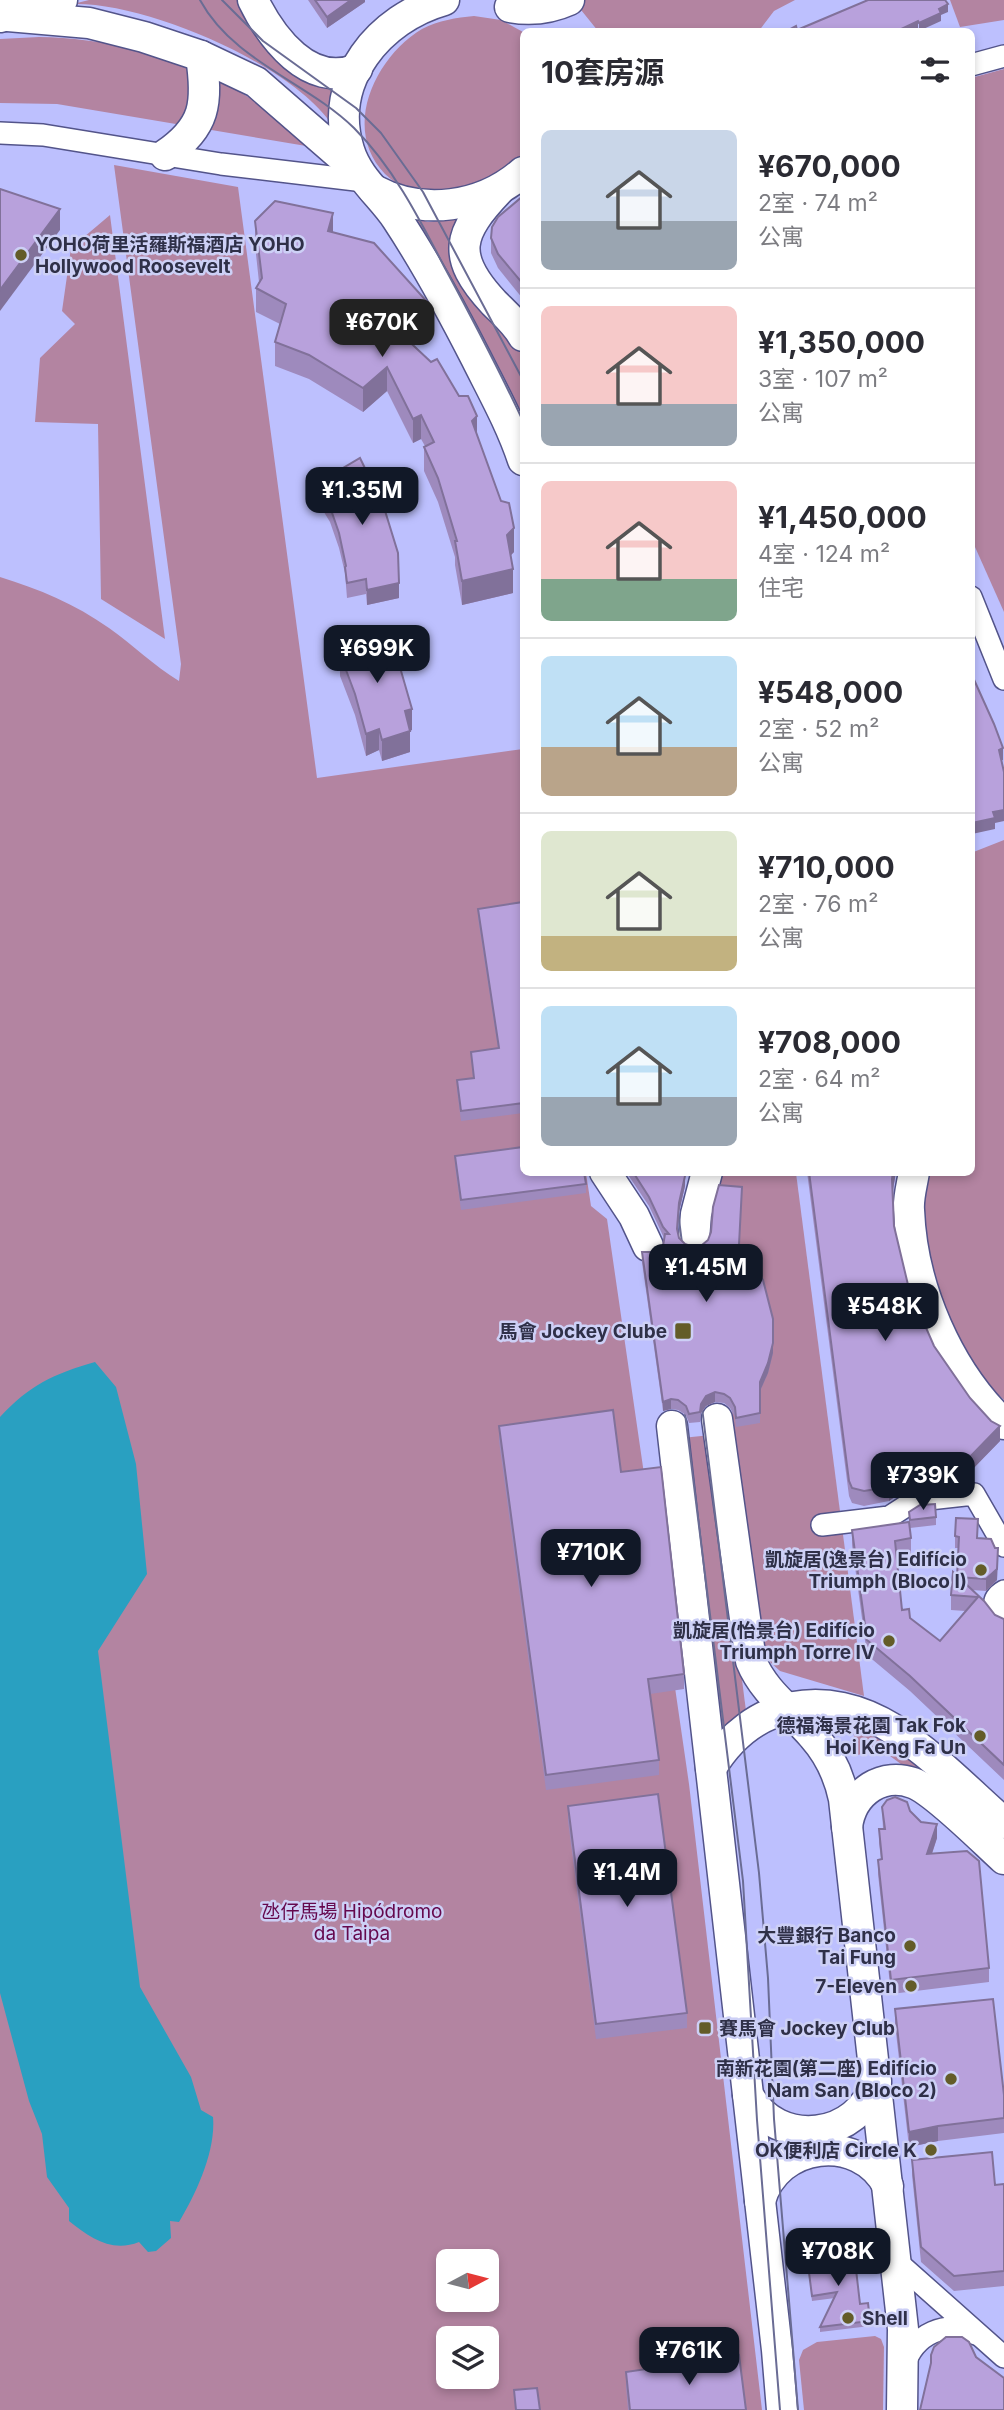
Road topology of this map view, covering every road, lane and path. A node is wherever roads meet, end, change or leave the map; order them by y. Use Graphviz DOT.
graph roads {
  1 [pos="61,0"];
  2 [pos="253,0"];
  3 [pos="444,0"];
  4 [pos="570,0"];
  5 [pos="500,3"];
  6 [pos="2,16"];
  7 [pos="535,28"];
  8 [pos="558,28"];
  9 [pos="201,56"];
  10 [pos="1004,56"];
  11 [pos="975,64"];
  12 [pos="357,69"];
  13 [pos="0,133"];
  14 [pos="165,155"];
  15 [pos="520,174"];
  16 [pos="366,181"];
  17 [pos="499,190"];
  18 [pos="520,333"];
  19 [pos="520,451"];
  20 [pos="975,607"];
  21 [pos="1004,679"];
  22 [pos="608,1176"];
  23 [pos="706,1176"];
  24 [pos="913,1176"];
  25 [pos="694,1239"];
  26 [pos="648,1246"];
  27 [pos="718,1419"];
  28 [pos="1004,1424"];
  29 [pos="672,1426"];
  30 [pos="822,1525"];
  31 [pos="1004,1546"];
  32 [pos="1004,1591"];
  33 [pos="1004,1621"];
  34 [pos="785,1708"];
  35 [pos="711,1768"];
  36 [pos="1004,1823"];
  37 [pos="848,1835"];
  38 [pos="1004,1859"];
  39 [pos="876,2081"];
  40 [pos="748,2095"];
  41 [pos="888,2186"];
  42 [pos="760,2201"];
  43 [pos="896,2260"];
  44 [pos="997,2348"];
  45 [pos="903,2374"];
  46 [pos="782,2410"];
  47 [pos="901,2410"];
  1 -- 6 [label="main road"];
  2 -- 12 [label="main road"];
  3 -- 12 [label="main road"];
  4 -- 5 [label="main road"];
  4 -- 8 [label="main road"];
  5 -- 7 [label="main road"];
  6 -- 9 [label="main road"];
  9 -- 14 [label="main road"];
  9 -- 16 [label="main road"];
  10 -- 11 [label="street"];
  12 -- 16 [label="main road"];
  13 -- 14 [label="street"];
  14 -- 16 [label="street"];
  15 -- 17 [label="main road"];
  16 -- 17 [label="main road"];
  16 -- 19 [label="main road"];
  17 -- 18 [label="main road"];
  20 -- 21 [label="street"];
  22 -- 26 [label="main road"];
  23 -- 25 [label="main road"];
  24 -- 28 [label="main road"];
  27 -- 34 [label="main road"];
  29 -- 35 [label="main road"];
  30 -- 31 [label="street"];
  32 -- 33 [label="street"];
  34 -- 35 [label="main road"];
  34 -- 36 [label="main road"];
  34 -- 37 [label="main road"];
  35 -- 40 [label="main road"];
  37 -- 38 [label="main road"];
  37 -- 39 [label="main road"];
  39 -- 40 [label="main road"];
  39 -- 41 [label="main road"];
  40 -- 42 [label="main road"];
  41 -- 42 [label="main road"];
  41 -- 43 [label="main road"];
  42 -- 46 [label="main road"];
  43 -- 44 [label="street"];
  43 -- 45 [label="main road"];
  44 -- 45 [label="street"];
  45 -- 47 [label="main road"];
}
